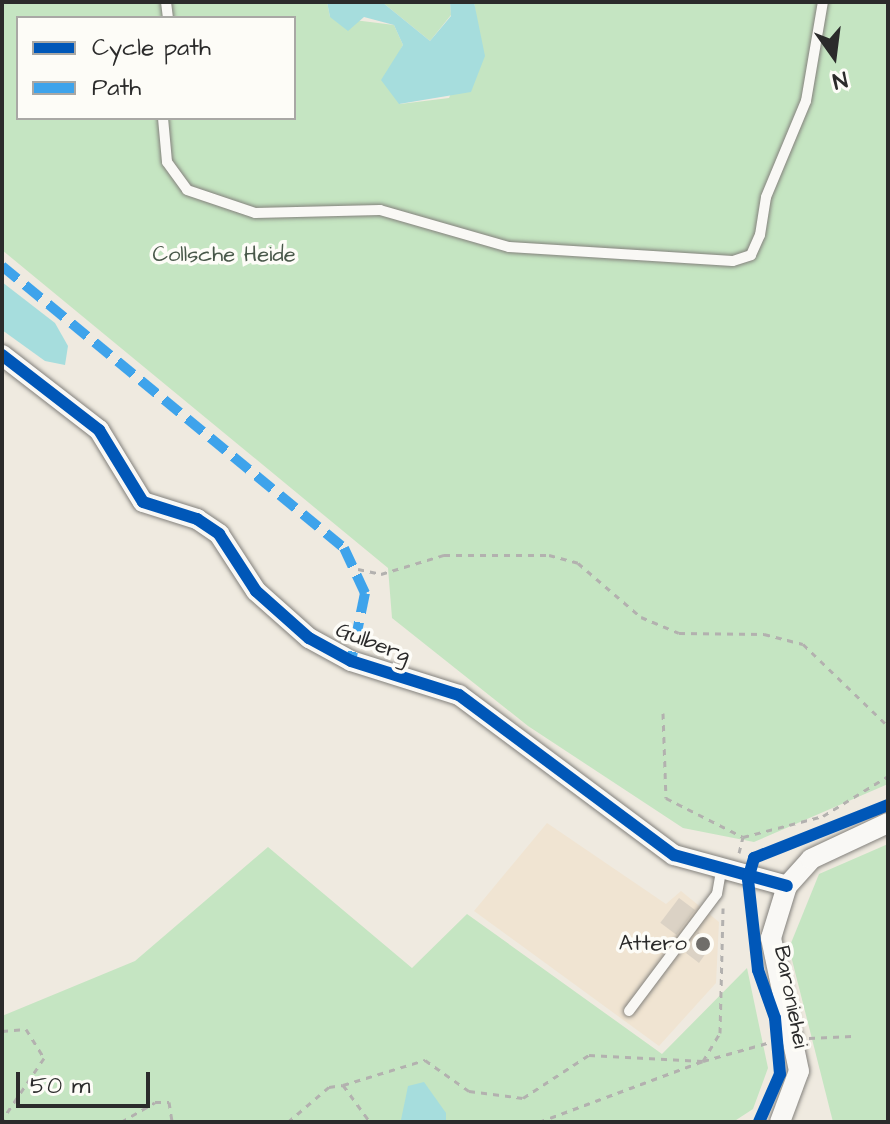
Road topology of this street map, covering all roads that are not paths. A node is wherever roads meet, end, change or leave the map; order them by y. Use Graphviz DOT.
graph roads {
  1 [pos="823,2"];
  2 [pos="163,120"];
  3 [pos="2,355"];
  4 [pos="888,823"];
  5 [pos="721,871"];
  6 [pos="787,886"];
  7 [pos="629,1011"];
  8 [pos="780,1122"];
  1 -- 2 [label="lane"];
  3 -- 5 [label="street, Gulberg"];
  4 -- 6 [label="street"];
  5 -- 6 [label="street, Gulberg"];
  5 -- 7 [label="lane"];
  6 -- 8 [label="street, Baroniehei"];
}
